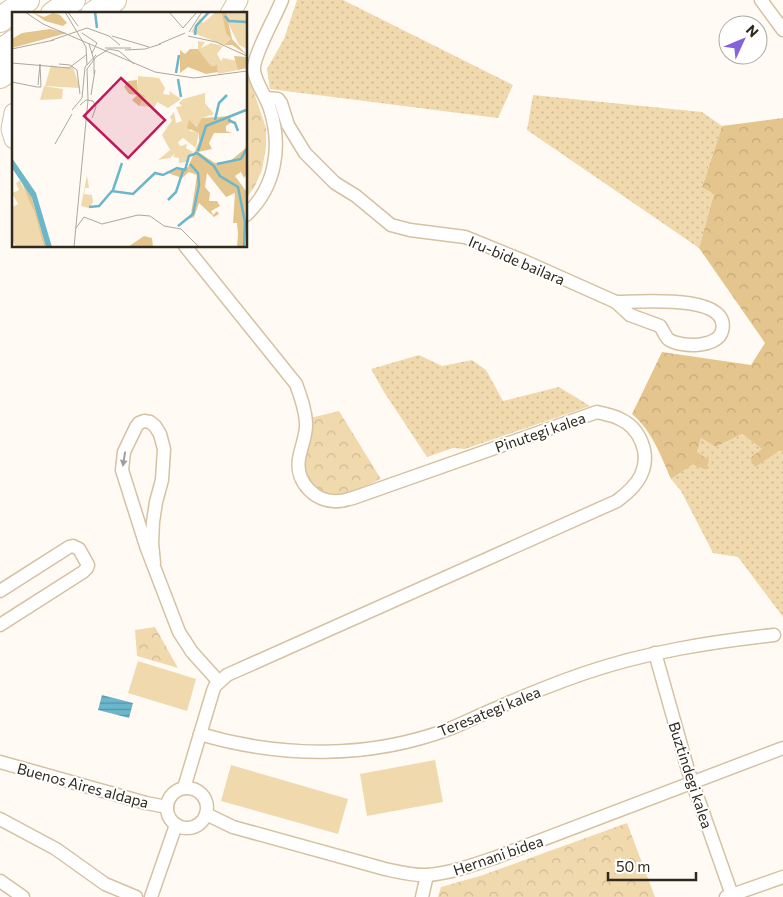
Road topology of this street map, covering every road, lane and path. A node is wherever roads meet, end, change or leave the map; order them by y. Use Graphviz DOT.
graph roads {
  1 [pos="10,0"];
  2 [pos="27,0"];
  3 [pos="73,0"];
  4 [pos="114,0"];
  5 [pos="124,0"];
  6 [pos="238,0"];
  7 [pos="282,0"];
  8 [pos="761,0"];
  9 [pos="0,8"];
  10 [pos="56,12"];
  11 [pos="96,12"];
  12 [pos="109,12"];
  13 [pos="231,12"];
  14 [pos="0,20"];
  15 [pos="783,30"];
  16 [pos="12,43"];
  17 [pos="0,52"];
  18 [pos="12,68"];
  19 [pos="0,76"];
  20 [pos="266,98"];
  21 [pos="8,119"];
  22 [pos="12,132"];
  23 [pos="248,213"];
  24 [pos="188,250"];
  25 [pos="616,302"];
  26 [pos="133,502"];
  27 [pos="156,502"];
  28 [pos="154,563"];
  29 [pos="0,591"];
  30 [pos="0,625"];
  31 [pos="774,635"];
  32 [pos="655,654"];
  33 [pos="219,682"];
  34 [pos="200,734"];
  35 [pos="783,748"];
  36 [pos="0,762"];
  37 [pos="692,784"];
  38 [pos="184,788"];
  39 [pos="167,807"];
  40 [pos="206,814"];
  41 [pos="0,819"];
  42 [pos="176,825"];
  43 [pos="427,875"];
  44 [pos="783,877"];
  45 [pos="0,881"];
  46 [pos="729,896"];
  47 [pos="22,897"];
  48 [pos="136,897"];
  49 [pos="151,897"];
  50 [pos="422,897"];
  1 -- 9 [label="highway"];
  2 -- 14 [label="highway"];
  3 -- 10 [label="highway"];
  4 -- 11 [label="highway"];
  5 -- 12 [label="highway"];
  6 -- 13 [label="main road"];
  7 -- 20 [label="street"];
  8 -- 15 [label="street"];
  16 -- 17 [label="highway"];
  18 -- 19 [label="highway"];
  20 -- 23 [label="street"];
  20 -- 25 [label="street, Iru-bide bailara"];
  21 -- 22 [label="main road"];
  24 -- 33 [label="street, Pinutegi kalea"];
  25 -- 25 [label="street, Iru-bide bailara"];
  26 -- 27 [label="street"];
  27 -- 26 [label="street, one-way"];
  26 -- 28 [label="street"];
  27 -- 28 [label="street"];
  28 -- 33 [label="street"];
  29 -- 30 [label="street"];
  31 -- 32 [label="street, Teresategi kalea"];
  32 -- 34 [label="street, Teresategi kalea"];
  32 -- 37 [label="street, Buztindegi kalea"];
  33 -- 34 [label="street"];
  34 -- 38 [label="street"];
  35 -- 37 [label="street, Hernani bidea"];
  36 -- 39 [label="street, Buenos Aires aldapa"];
  37 -- 43 [label="street, Hernani bidea"];
  37 -- 46 [label="street, Buztindegi kalea"];
  38 -- 39 [label="street"];
  38 -- 40 [label="street"];
  39 -- 42 [label="street"];
  40 -- 42 [label="street"];
  40 -- 43 [label="street, Hernani bidea"];
  41 -- 48 [label="street"];
  42 -- 49 [label="street"];
  43 -- 50 [label="street"];
  44 -- 46 [label="street"];
  45 -- 47 [label="street"];
}
